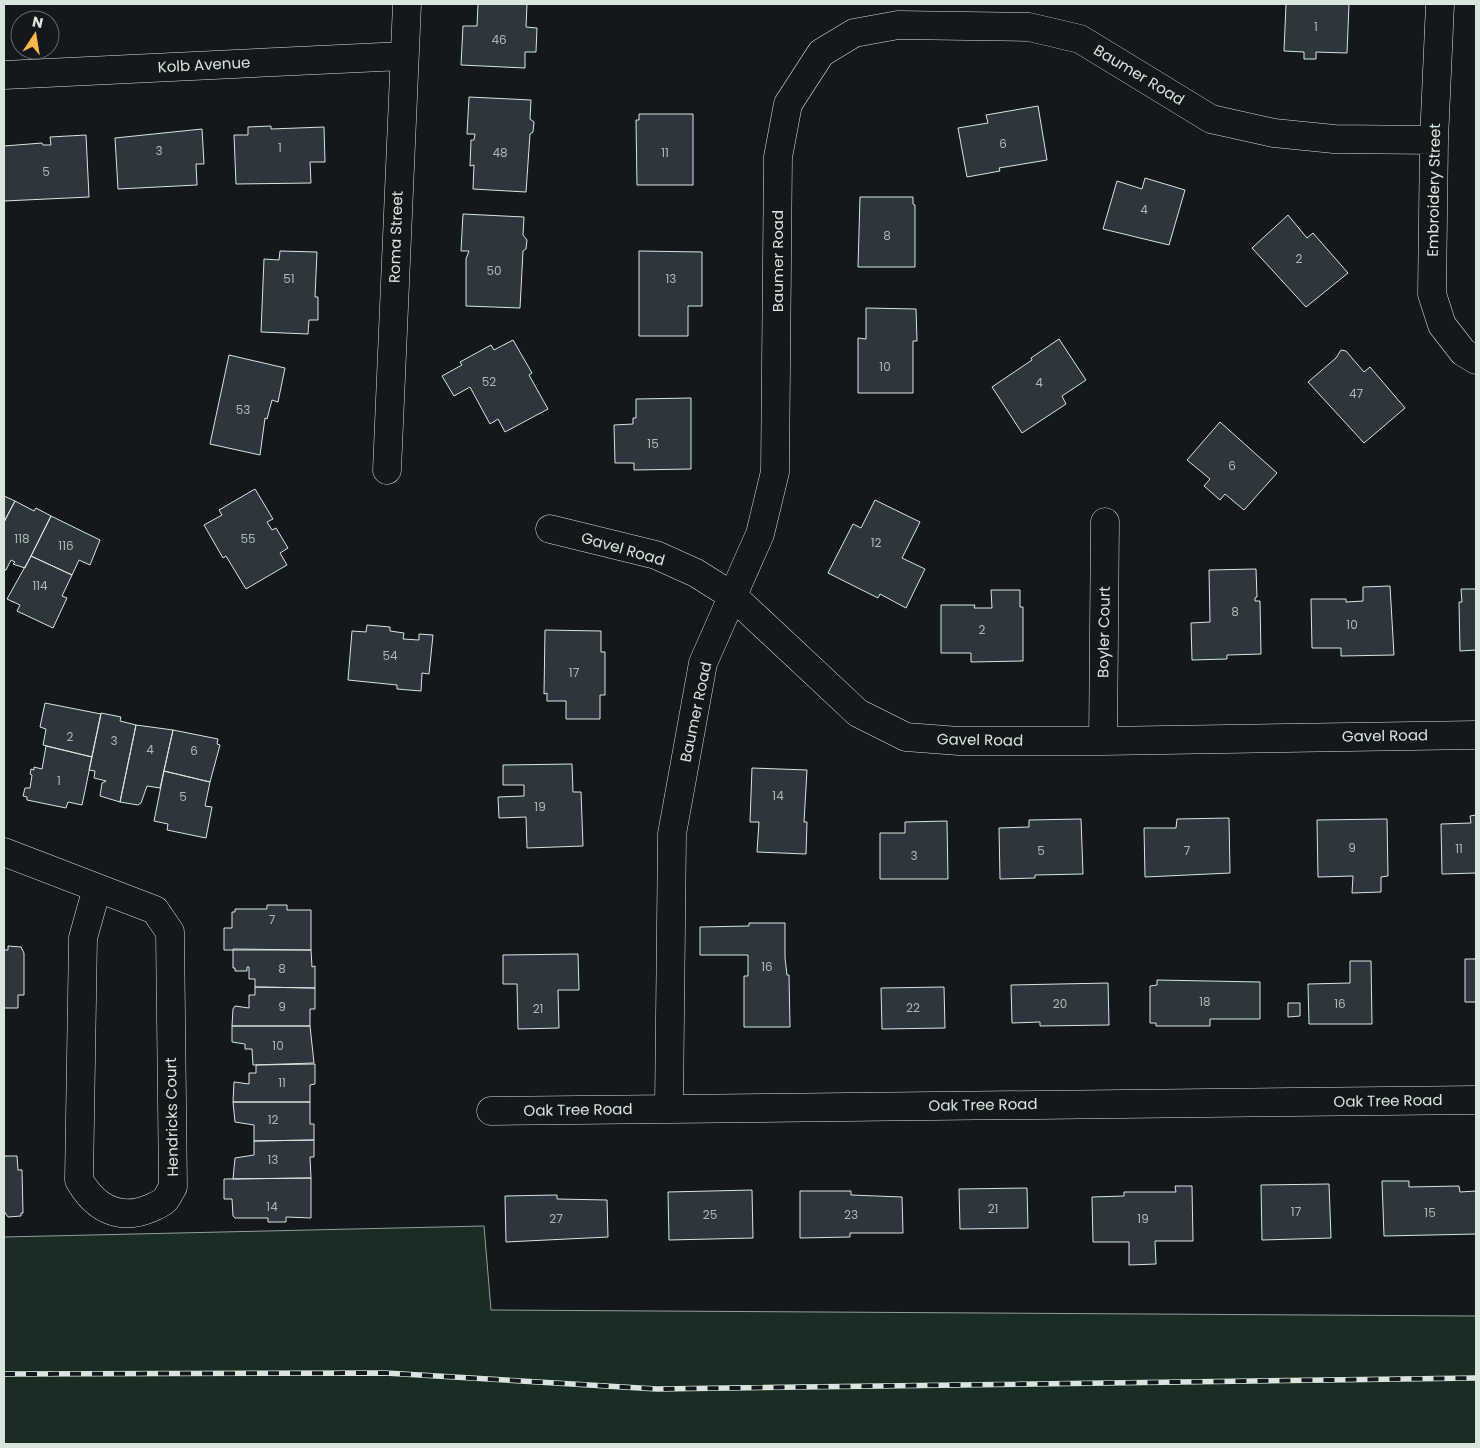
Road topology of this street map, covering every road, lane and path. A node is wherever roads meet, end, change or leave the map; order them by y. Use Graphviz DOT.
graph roads {
  1 [pos="407,4"];
  2 [pos="1440,4"];
  3 [pos="404,56"];
  4 [pos="4,75"];
  5 [pos="1434,140"];
  6 [pos="1476,360"];
  7 [pos="386,470"];
  8 [pos="1105,522"];
  9 [pos="550,529"];
  10 [pos="734,597"];
  11 [pos="1476,735"];
  12 [pos="1103,741"];
  13 [pos="4,852"];
  14 [pos="98,888"];
  15 [pos="1476,1100"];
  16 [pos="669,1108"];
  17 [pos="491,1112"];
  1 -- 3 [label="street, Roma Street"];
  2 -- 5 [label="street, Embroidery Street"];
  3 -- 4 [label="street, Kolb Avenue"];
  3 -- 7 [label="street, Roma Street"];
  5 -- 6 [label="street, Embroidery Street"];
  5 -- 10 [label="street, Baumer Road"];
  8 -- 12 [label="street, Boyler Court"];
  9 -- 10 [label="street, Gavel Road"];
  10 -- 12 [label="street, Gavel Road"];
  10 -- 16 [label="street, Baumer Road"];
  11 -- 12 [label="street, Gavel Road"];
  13 -- 14 [label="street, Hendricks Court"];
  14 -- 14 [label="street, Hendricks Court"];
  15 -- 16 [label="street, Oak Tree Road"];
  16 -- 17 [label="street, Oak Tree Road"];
}
